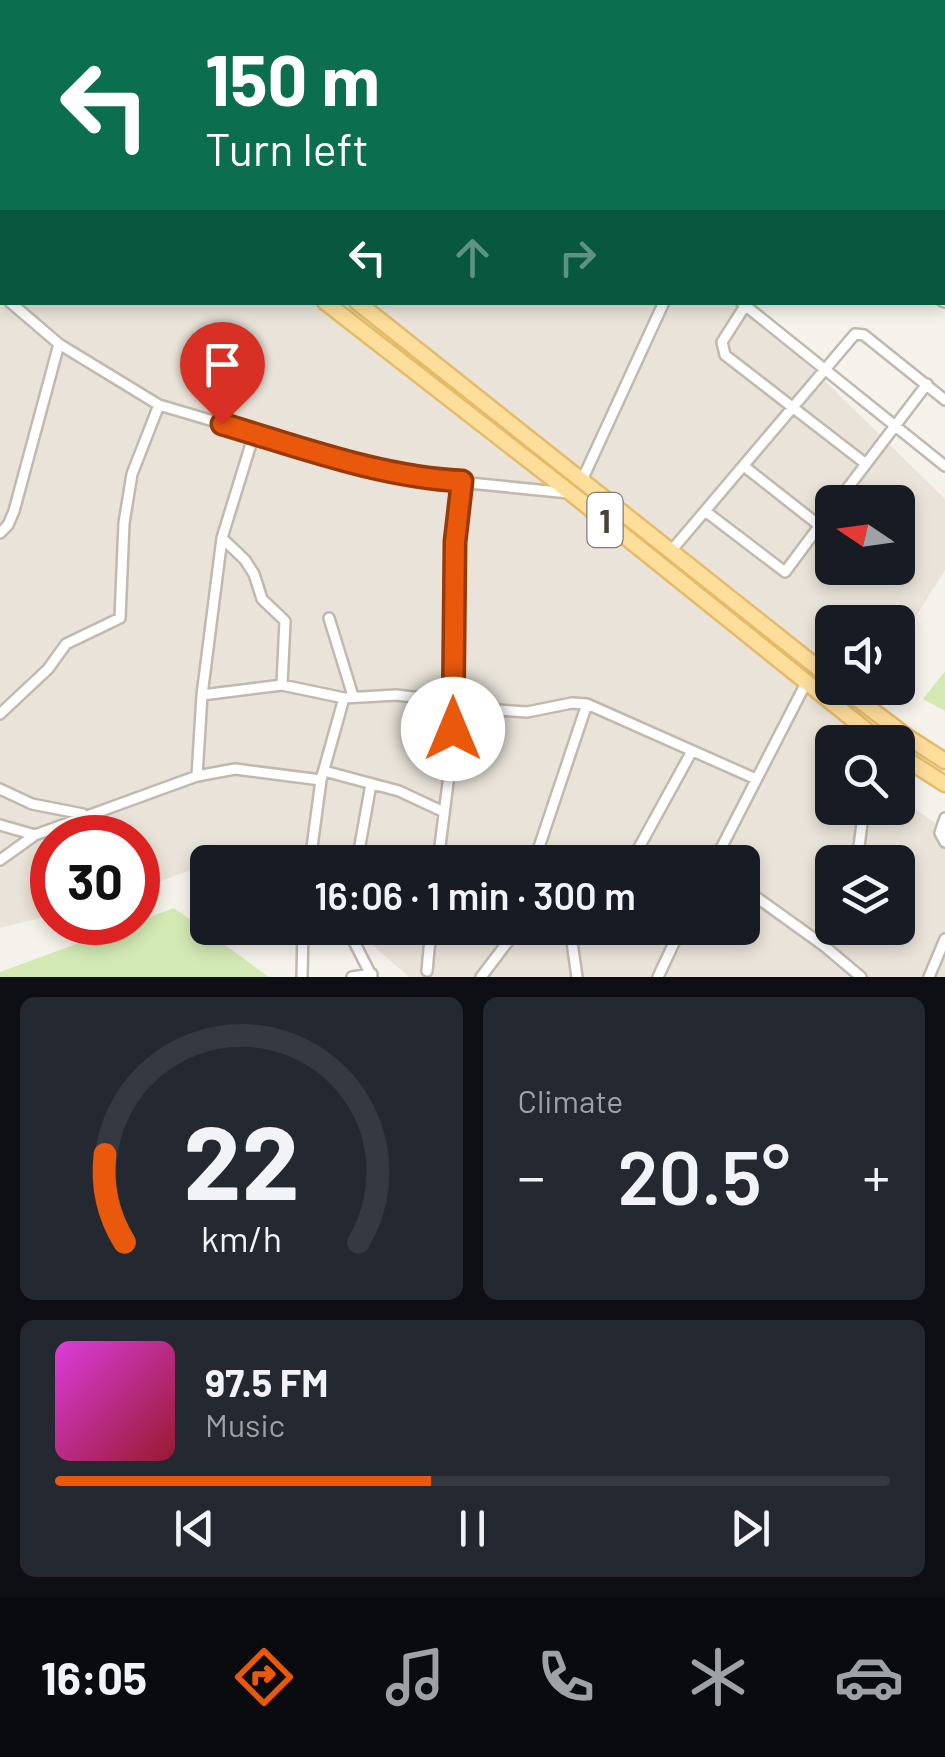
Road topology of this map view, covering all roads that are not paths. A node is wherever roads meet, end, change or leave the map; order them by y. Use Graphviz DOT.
graph roads {
  1 [pos="13,305"];
  2 [pos="329,305"];
  3 [pos="361,305"];
  4 [pos="663,305"];
  5 [pos="742,305"];
  6 [pos="744,305"];
  7 [pos="59,344"];
  8 [pos="825,370"];
  9 [pos="927,384"];
  10 [pos="945,400"];
  11 [pos="159,405"];
  12 [pos="792,407"];
  13 [pos="896,426"];
  14 [pos="254,434"];
  15 [pos="866,464"];
  16 [pos="945,466"];
  17 [pos="745,467"];
  18 [pos="582,478"];
  19 [pos="462,481"];
  20 [pos="850,485"];
  21 [pos="572,494"];
  22 [pos="705,511"];
  23 [pos="815,522"];
  24 [pos="815,533"];
  25 [pos="0,534"];
  26 [pos="222,538"];
  27 [pos="671,551"];
  28 [pos="329,618"];
  29 [pos="815,666"];
  30 [pos="806,683"];
  31 [pos="282,685"];
  32 [pos="202,695"];
  33 [pos="348,697"];
  34 [pos="587,704"];
  35 [pos="865,705"];
  36 [pos="454,707"];
  37 [pos="0,714"];
  38 [pos="859,725"];
  39 [pos="692,751"];
  40 [pos="945,761"];
  41 [pos="915,765"];
  42 [pos="198,776"];
  43 [pos="322,776"];
  44 [pos="756,778"];
  45 [pos="372,784"];
  46 [pos="945,784"];
  47 [pos="0,790"];
  48 [pos="444,812"];
  49 [pos="86,815"];
  50 [pos="945,818"];
  51 [pos="0,825"];
  52 [pos="30,834"];
  53 [pos="30,839"];
  54 [pos="945,842"];
  55 [pos="312,845"];
  56 [pos="360,845"];
  57 [pos="440,845"];
  58 [pos="540,845"];
  59 [pos="640,845"];
  60 [pos="722,845"];
  61 [pos="0,860"];
  62 [pos="760,900"];
  63 [pos="815,938"];
  64 [pos="945,939"];
  65 [pos="303,945"];
  66 [pos="356,945"];
  67 [pos="430,945"];
  68 [pos="504,945"];
  69 [pos="570,945"];
  70 [pos="673,945"];
  71 [pos="824,945"];
  72 [pos="428,971"];
  73 [pos="372,976"];
  74 [pos="302,977"];
  75 [pos="352,977"];
  76 [pos="480,977"];
  77 [pos="577,977"];
  78 [pos="658,977"];
  79 [pos="860,977"];
  80 [pos="929,977"];
  1 -- 7 [label="street"];
  2 -- 21 [label="main road, 1"];
  3 -- 18 [label="main road, 1"];
  4 -- 18 [label="street"];
  5 -- 12 [label="street"];
  6 -- 8 [label="street"];
  7 -- 11 [label="street"];
  7 -- 25 [label="street"];
  8 -- 9 [label="street"];
  8 -- 12 [label="street"];
  8 -- 13 [label="street"];
  9 -- 10 [label="street"];
  9 -- 13 [label="street"];
  11 -- 14 [label="street"];
  11 -- 37 [label="street"];
  12 -- 15 [label="street"];
  12 -- 17 [label="street"];
  13 -- 15 [label="street"];
  13 -- 16 [label="street"];
  14 -- 19 [label="street"];
  14 -- 26 [label="street"];
  15 -- 20 [label="street"];
  17 -- 22 [label="street"];
  17 -- 23 [label="street"];
  18 -- 27 [label="main road, 1"];
  19 -- 21 [label="street"];
  19 -- 36 [label="street"];
  21 -- 30 [label="main road, 1"];
  22 -- 24 [label="street"];
  22 -- 27 [label="street"];
  26 -- 31 [label="street"];
  26 -- 32 [label="street"];
  27 -- 29 [label="main road, 1"];
  28 -- 33 [label="street"];
  30 -- 38 [label="main road, 1"];
  30 -- 44 [label="street"];
  31 -- 32 [label="street"];
  31 -- 33 [label="street"];
  32 -- 42 [label="street"];
  33 -- 36 [label="street"];
  33 -- 43 [label="street"];
  34 -- 36 [label="street"];
  34 -- 39 [label="street"];
  34 -- 58 [label="street"];
  35 -- 40 [label="main road"];
  36 -- 48 [label="street"];
  39 -- 44 [label="street"];
  39 -- 59 [label="street"];
  41 -- 46 [label="main road"];
  42 -- 43 [label="street"];
  42 -- 49 [label="street"];
  43 -- 45 [label="street"];
  43 -- 55 [label="street"];
  44 -- 60 [label="street"];
  45 -- 48 [label="street"];
  45 -- 56 [label="street"];
  47 -- 49 [label="street"];
  48 -- 57 [label="street"];
  50 -- 54 [label="street"];
  51 -- 52 [label="street"];
  53 -- 61 [label="street"];
  62 -- 63 [label="street"];
  64 -- 80 [label="street"];
  65 -- 74 [label="street"];
  66 -- 73 [label="street"];
  67 -- 72 [label="street"];
  68 -- 76 [label="street"];
  69 -- 77 [label="street"];
  70 -- 78 [label="street"];
  71 -- 79 [label="street"];
  73 -- 75 [label="street"];
}
